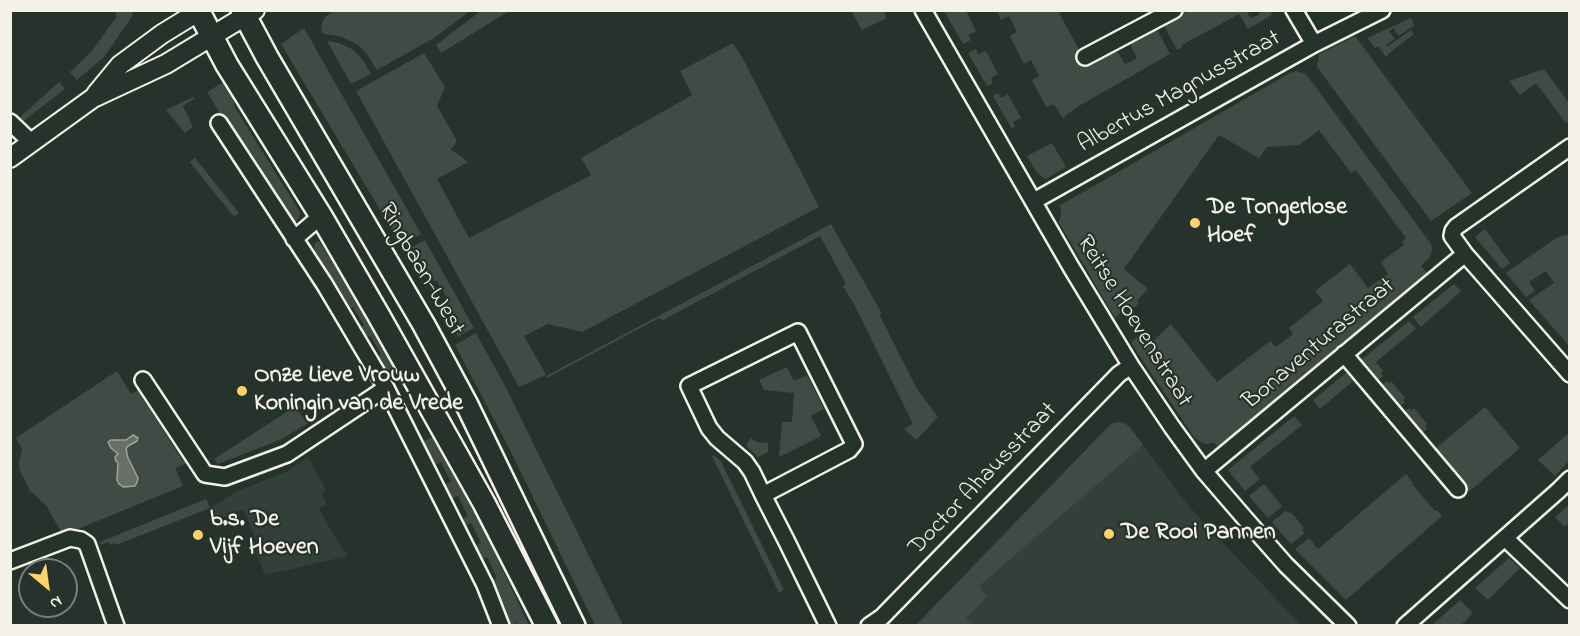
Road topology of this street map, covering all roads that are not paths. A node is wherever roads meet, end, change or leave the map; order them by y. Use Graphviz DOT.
graph roads {
  1 [pos="923,10"];
  2 [pos="1174,10"];
  3 [pos="1294,10"];
  4 [pos="1382,10"];
  5 [pos="199,11"];
  6 [pos="247,12"];
  7 [pos="212,36"];
  8 [pos="1314,44"];
  9 [pos="1085,57"];
  10 [pos="93,98"];
  11 [pos="10,122"];
  12 [pos="219,123"];
  13 [pos="31,142"];
  14 [pos="1569,147"];
  15 [pos="10,158"];
  16 [pos="1034,201"];
  17 [pos="321,216"];
  18 [pos="294,239"];
  19 [pos="1465,254"];
  20 [pos="1344,354"];
  21 [pos="1131,366"];
  22 [pos="1569,374"];
  23 [pos="143,380"];
  24 [pos="386,388"];
  25 [pos="1204,471"];
  26 [pos="1569,479"];
  27 [pos="1458,489"];
  28 [pos="763,495"];
  29 [pos="1505,538"];
  30 [pos="10,561"];
  31 [pos="1569,600"];
  32 [pos="116,626"];
  33 [pos="501,626"];
  34 [pos="546,626"];
  35 [pos="574,626"];
  36 [pos="828,626"];
  37 [pos="869,626"];
  38 [pos="1348,626"];
  39 [pos="1405,626"];
  1 -- 16 [label="street, Reitse Hoevenstraat"];
  2 -- 9 [label="street"];
  3 -- 8 [label="street"];
  4 -- 8 [label="street, Albertus Magnusstraat"];
  5 -- 7 [label="main road"];
  5 -- 10 [label="street"];
  6 -- 7 [label="street"];
  6 -- 35 [label="main road, Ringbaan-West"];
  7 -- 10 [label="street"];
  7 -- 17 [label="main road"];
  8 -- 16 [label="street, Albertus Magnusstraat"];
  10 -- 13 [label="street"];
  11 -- 13 [label="street"];
  12 -- 18 [label="street"];
  13 -- 15 [label="street"];
  14 -- 19 [label="street"];
  16 -- 21 [label="street, Reitse Hoevenstraat"];
  17 -- 18 [label="street"];
  17 -- 34 [label="main road"];
  18 -- 24 [label="street"];
  19 -- 20 [label="street, Bonaventurastraat"];
  19 -- 22 [label="street"];
  20 -- 25 [label="street, Bonaventurastraat"];
  20 -- 27 [label="street"];
  21 -- 25 [label="street, Reitse Hoevenstraat"];
  21 -- 37 [label="street, Doctor Ahausstraat"];
  23 -- 24 [label="street"];
  24 -- 33 [label="street"];
  25 -- 38 [label="street, Reitse Hoevenstraat"];
  26 -- 29 [label="street"];
  28 -- 28 [label="street"];
  28 -- 36 [label="street"];
  29 -- 31 [label="street"];
  29 -- 39 [label="street"];
  30 -- 32 [label="street"];
}
